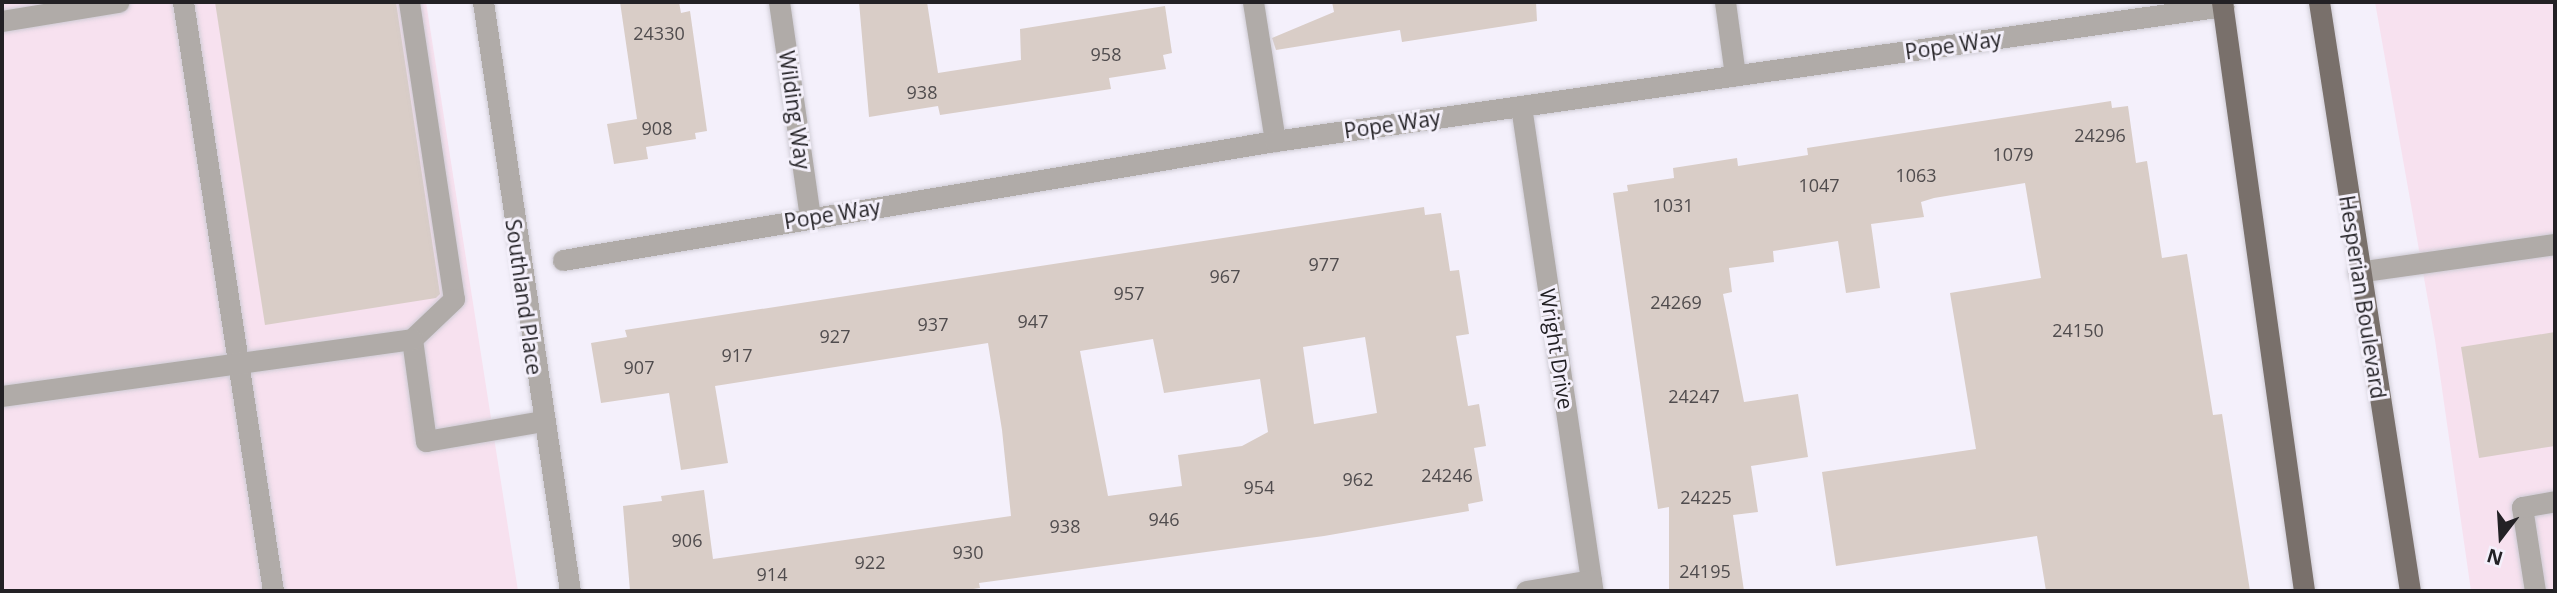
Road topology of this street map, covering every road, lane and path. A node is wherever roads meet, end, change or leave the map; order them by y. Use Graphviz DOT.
graph roads {
  1 [pos="118,2"];
  2 [pos="183,2"];
  3 [pos="409,2"];
  4 [pos="483,2"];
  5 [pos="779,2"];
  6 [pos="1253,2"];
  7 [pos="1725,2"];
  8 [pos="2319,2"];
  9 [pos="2223,4"];
  10 [pos="2,21"];
  11 [pos="1735,75"];
  12 [pos="1521,106"];
  13 [pos="1275,141"];
  14 [pos="810,218"];
  15 [pos="2555,244"];
  16 [pos="563,260"];
  17 [pos="2358,272"];
  18 [pos="412,339"];
  19 [pos="235,364"];
  20 [pos="2,396"];
  21 [pos="543,421"];
  22 [pos="2555,501"];
  23 [pos="1592,586"];
  24 [pos="274,591"];
  25 [pos="570,591"];
  26 [pos="1526,591"];
  27 [pos="2304,591"];
  28 [pos="2410,591"];
  29 [pos="2535,591"];
  1 -- 10 [label="street"];
  2 -- 19 [label="street"];
  3 -- 18 [label="street"];
  4 -- 21 [label="street, Southland Place"];
  5 -- 14 [label="street, Wilding Way"];
  6 -- 13 [label="street"];
  7 -- 11 [label="street"];
  8 -- 17 [label="main road, Hesperian Boulevard"];
  9 -- 11 [label="street, Pope Way"];
  9 -- 27 [label="main road"];
  11 -- 12 [label="street, Pope Way"];
  12 -- 13 [label="street, Pope Way"];
  12 -- 23 [label="street, Wright Drive"];
  13 -- 14 [label="street, Pope Way"];
  14 -- 16 [label="street, Pope Way"];
  15 -- 17 [label="street"];
  17 -- 28 [label="main road, Hesperian Boulevard"];
  18 -- 19 [label="street"];
  18 -- 21 [label="street"];
  19 -- 20 [label="street"];
  19 -- 24 [label="street"];
  21 -- 25 [label="street, Southland Place"];
  22 -- 29 [label="street"];
  23 -- 26 [label="street"];
}
